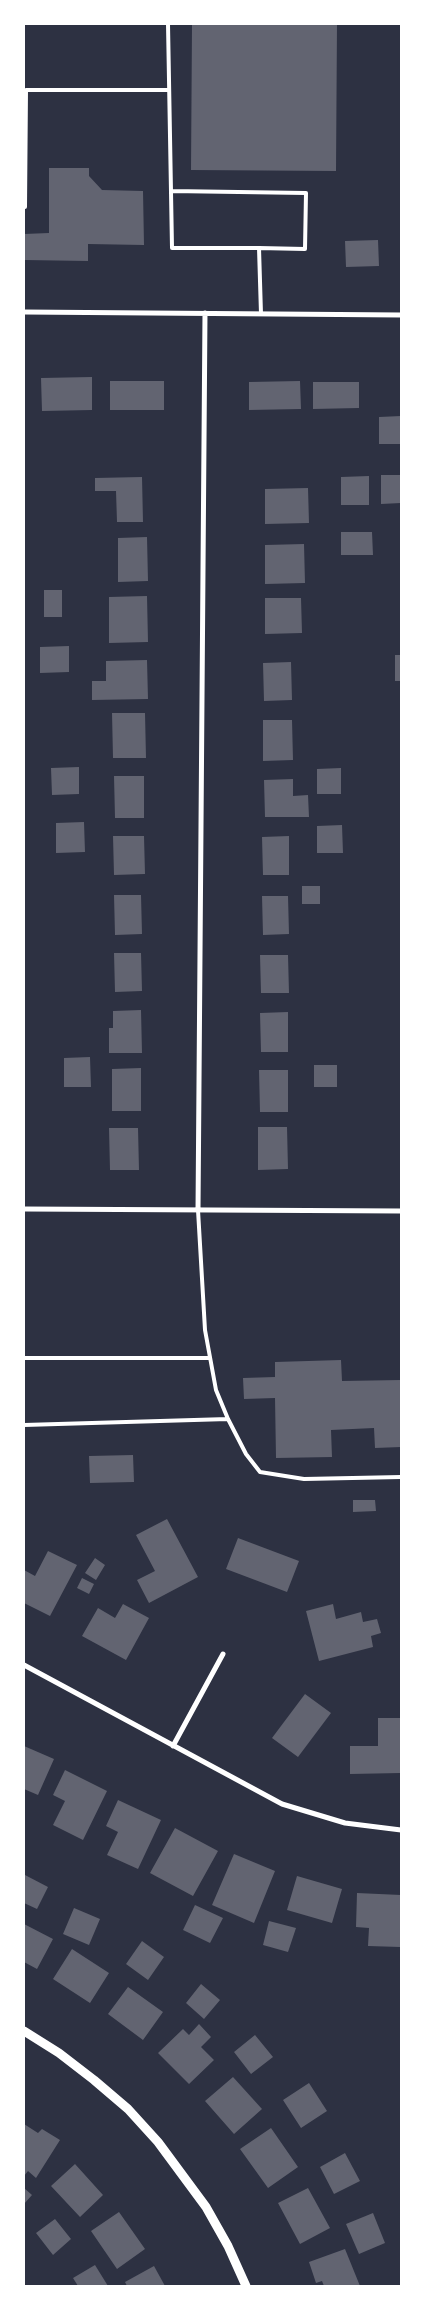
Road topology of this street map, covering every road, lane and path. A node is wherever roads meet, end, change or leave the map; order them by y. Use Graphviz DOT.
graph roads {
  1 [pos="168,24"];
  2 [pos="169,90"];
  3 [pos="171,191"];
  4 [pos="25,207"];
  5 [pos="259,248"];
  6 [pos="24,312"];
  7 [pos="204,313"];
  8 [pos="261,314"];
  9 [pos="401,315"];
  10 [pos="24,1209"];
  11 [pos="198,1210"];
  12 [pos="401,1211"];
  13 [pos="24,1358"];
  14 [pos="209,1358"];
  15 [pos="228,1420"];
  16 [pos="24,1425"];
  17 [pos="401,1477"];
  18 [pos="223,1654"];
  19 [pos="24,1665"];
  20 [pos="173,1746"];
  21 [pos="401,1830"];
  22 [pos="24,2031"];
  23 [pos="246,2286"];
  1 -- 2 [label="lane"];
  2 -- 3 [label="lane"];
  2 -- 4 [label="lane"];
  3 -- 5 [label="lane"];
  3 -- 5 [label="lane"];
  5 -- 8 [label="lane"];
  6 -- 7 [label="street"];
  7 -- 8 [label="street"];
  7 -- 11 [label="street"];
  8 -- 9 [label="street"];
  10 -- 11 [label="street"];
  11 -- 12 [label="street"];
  11 -- 14 [label="lane"];
  13 -- 14 [label="lane"];
  14 -- 15 [label="lane"];
  15 -- 16 [label="lane"];
  15 -- 17 [label="lane"];
  18 -- 20 [label="street"];
  19 -- 20 [label="street"];
  20 -- 21 [label="street"];
  22 -- 23 [label="street"];
}
